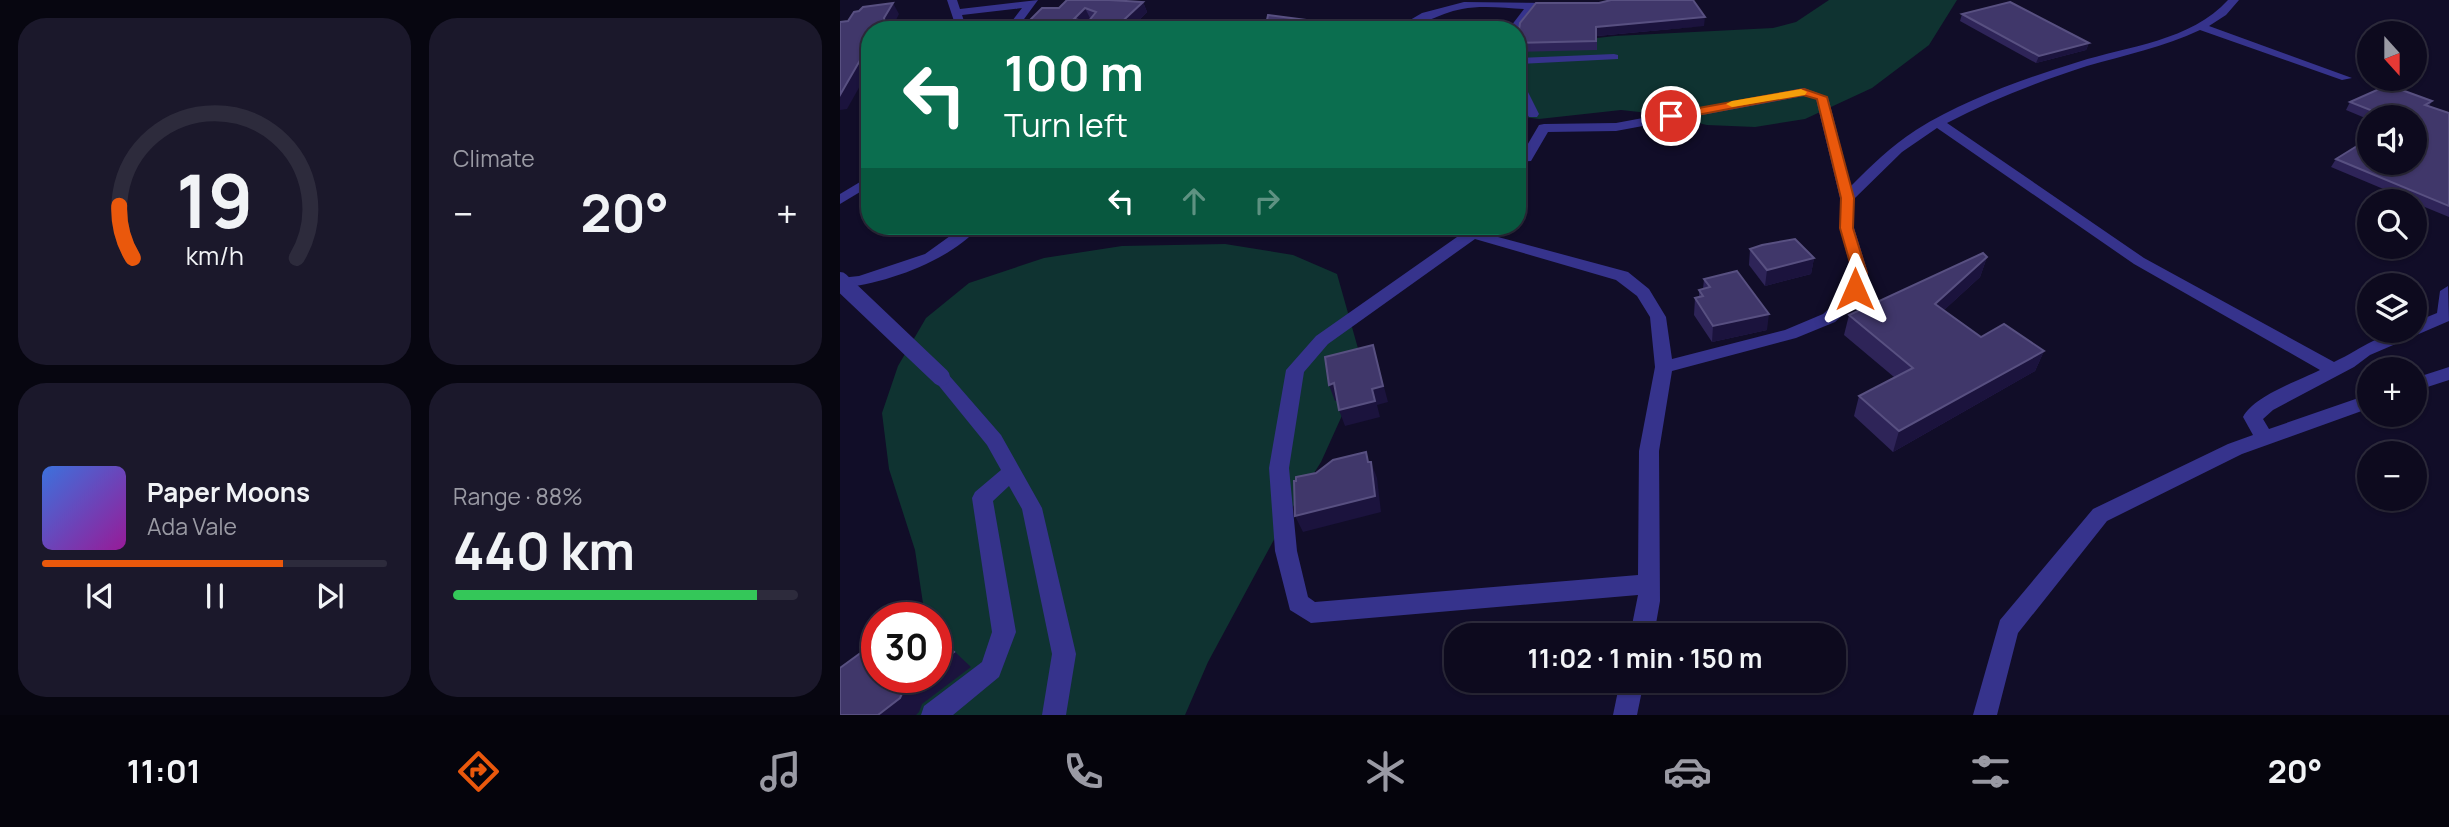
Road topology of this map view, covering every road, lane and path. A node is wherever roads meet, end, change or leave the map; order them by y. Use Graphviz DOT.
graph roads {
  1 [pos="951,0"];
  2 [pos="2234,0"];
  3 [pos="1030,2"];
  4 [pos="1467,2"];
  5 [pos="1532,6"];
  6 [pos="1573,6"];
  7 [pos="956,13"];
  8 [pos="958,21"];
  9 [pos="1018,21"];
  10 [pos="1273,21"];
  11 [pos="1296,21"];
  12 [pos="1415,21"];
  13 [pos="1520,21"];
  14 [pos="2201,27"];
  15 [pos="1614,57"];
  16 [pos="1526,61"];
  17 [pos="2346,78"];
  18 [pos="1526,101"];
  19 [pos="1526,113"];
  20 [pos="1532,114"];
  21 [pos="1938,123"];
  22 [pos="1544,128"];
  23 [pos="1526,156"];
  24 [pos="861,186"];
  25 [pos="1847,198"];
  26 [pos="840,200"];
  27 [pos="961,235"];
  28 [pos="1471,235"];
  29 [pos="1476,235"];
  30 [pos="840,282"];
  31 [pos="2448,291"];
  32 [pos="2427,324"];
  33 [pos="2383,343"];
  34 [pos="1664,368"];
  35 [pos="2334,370"];
  36 [pos="2449,373"];
  37 [pos="2427,381"];
  38 [pos="2357,406"];
  39 [pos="2265,439"];
  40 [pos="1012,472"];
  41 [pos="1649,584"];
  42 [pos="1644,623"];
  43 [pos="1630,693"];
  44 [pos="933,715"];
  45 [pos="1054,715"];
  46 [pos="1625,715"];
  47 [pos="1985,715"];
  1 -- 7 [label="street"];
  2 -- 14 [label="street"];
  3 -- 7 [label="street"];
  3 -- 9 [label="street"];
  4 -- 5 [label="street"];
  4 -- 12 [label="street"];
  5 -- 6 [label="street"];
  5 -- 13 [label="street"];
  7 -- 8 [label="street"];
  10 -- 11 [label="street"];
  14 -- 17 [label="street"];
  14 -- 21 [label="street"];
  15 -- 16 [label="street"];
  18 -- 20 [label="street"];
  19 -- 20 [label="street"];
  20 -- 22 [label="street"];
  21 -- 25 [label="street"];
  21 -- 35 [label="street"];
  22 -- 23 [label="street"];
  22 -- 25 [label="street"];
  24 -- 26 [label="street"];
  25 -- 34 [label="street"];
  27 -- 30 [label="street"];
  28 -- 41 [label="street"];
  29 -- 34 [label="street"];
  30 -- 40 [label="street, bridge"];
  31 -- 32 [label="street"];
  33 -- 35 [label="street"];
  34 -- 41 [label="street"];
  35 -- 39 [label="street"];
  36 -- 37 [label="street"];
  38 -- 39 [label="street"];
  39 -- 47 [label="street"];
  40 -- 44 [label="street"];
  40 -- 45 [label="street"];
  41 -- 42 [label="street"];
  43 -- 46 [label="street"];
}
